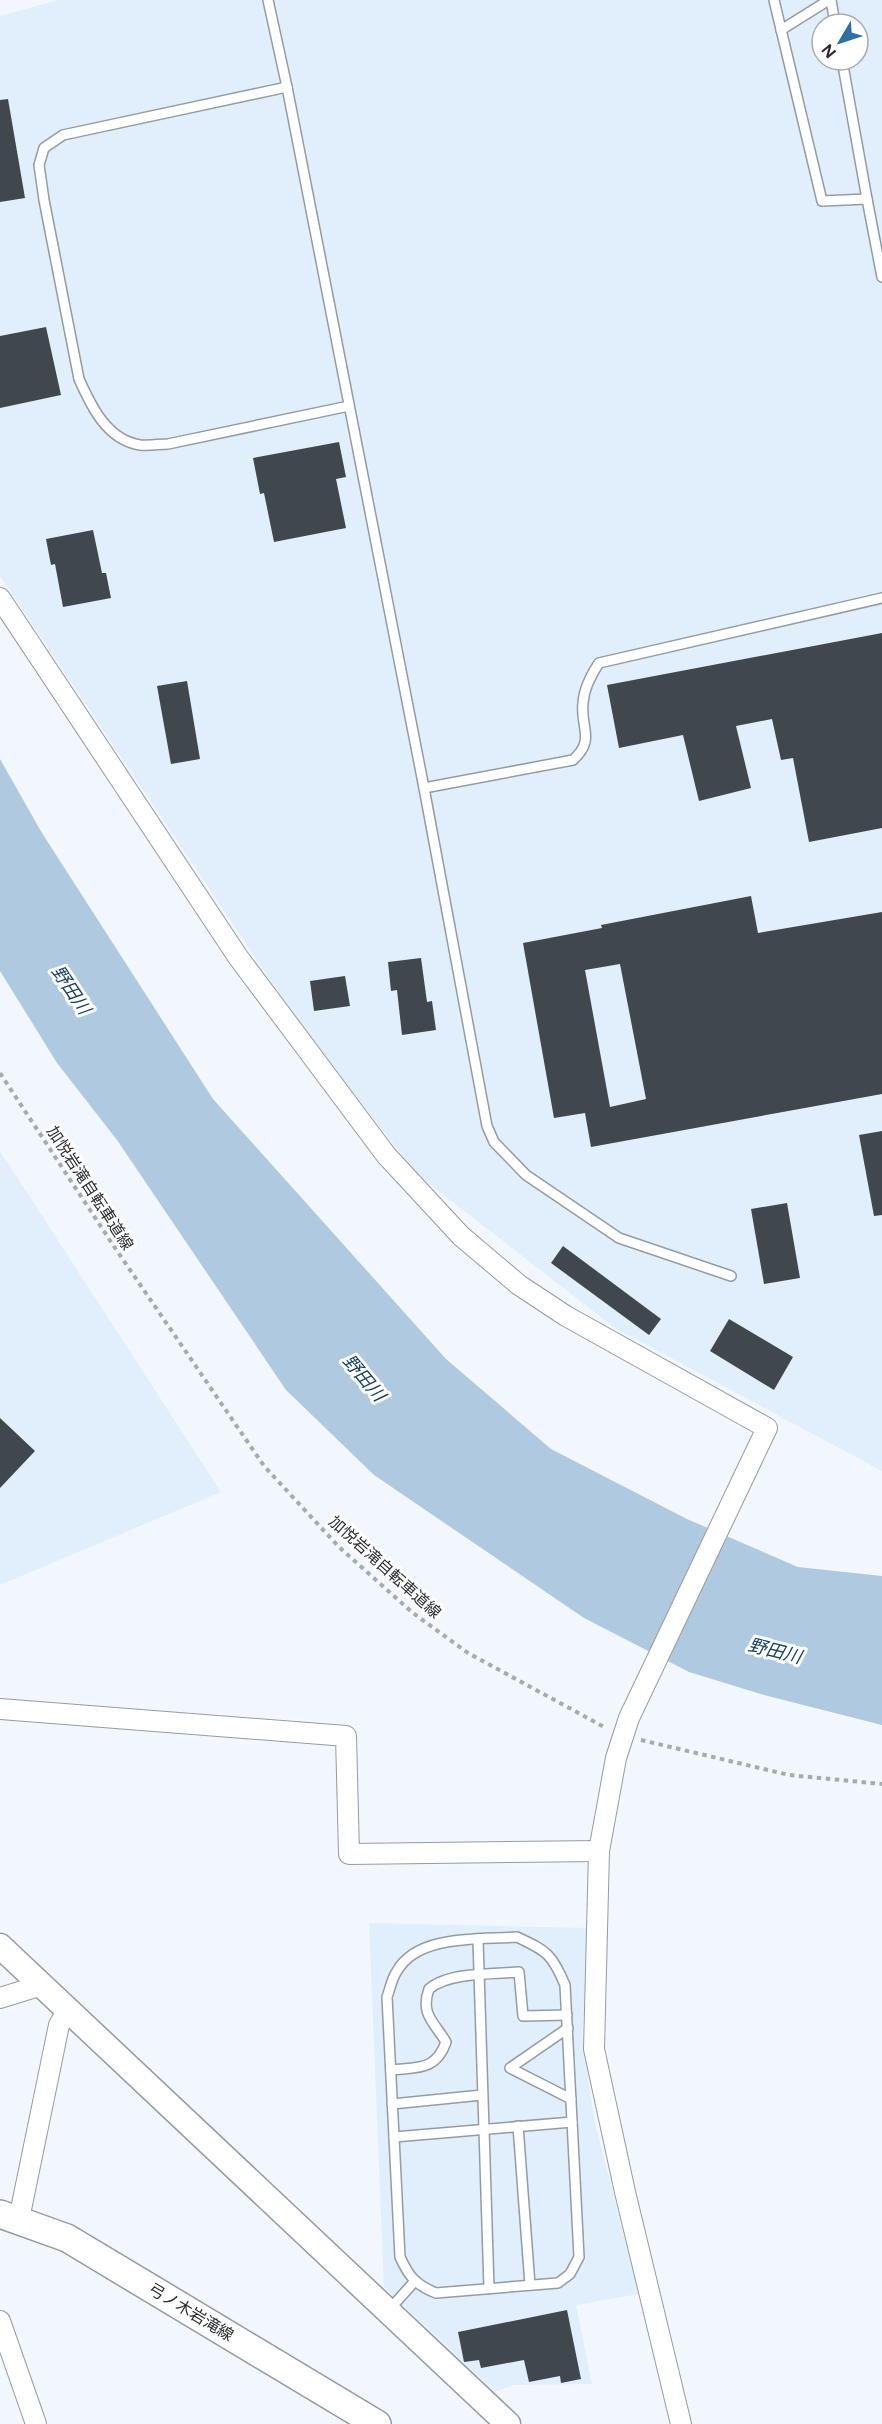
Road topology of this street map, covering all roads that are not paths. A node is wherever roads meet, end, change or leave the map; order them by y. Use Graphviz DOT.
graph roads {
  1 [pos="268,0"];
  2 [pos="774,0"];
  3 [pos="830,0"];
  4 [pos="781,30"];
  5 [pos="844,72"];
  6 [pos="287,87"];
  7 [pos="867,199"];
  8 [pos="882,277"];
  9 [pos="349,406"];
  10 [pos="0,598"];
  11 [pos="882,598"];
  12 [pos="424,788"];
  13 [pos="731,1276"];
  14 [pos="0,1708"];
  15 [pos="599,1851"];
  16 [pos="478,1940"];
  17 [pos="0,1946"];
  18 [pos="479,1975"];
  19 [pos="42,1985"];
  20 [pos="0,1998"];
  21 [pos="68,2010"];
  22 [pos="567,2015"];
  23 [pos="568,2028"];
  24 [pos="391,2070"];
  25 [pos="482,2095"];
  26 [pos="571,2099"];
  27 [pos="392,2104"];
  28 [pos="572,2122"];
  29 [pos="518,2126"];
  30 [pos="483,2129"];
  31 [pos="394,2137"];
  32 [pos="5,2219"];
  33 [pos="415,2281"];
  34 [pos="530,2285"];
  35 [pos="489,2288"];
  36 [pos="388,2311"];
  37 [pos="0,2321"];
  38 [pos="370,2422"];
  39 [pos="36,2424"];
  40 [pos="508,2424"];
  41 [pos="681,2424"];
  1 -- 6 [label="lane"];
  2 -- 4 [label="lane"];
  3 -- 4 [label="lane"];
  4 -- 7 [label="lane"];
  5 -- 7 [label="lane"];
  6 -- 9 [label="lane"];
  6 -- 9 [label="lane"];
  7 -- 8 [label="lane"];
  9 -- 12 [label="lane"];
  10 -- 15 [label="street"];
  11 -- 12 [label="lane"];
  12 -- 13 [label="lane"];
  14 -- 15 [label="street"];
  15 -- 41 [label="street"];
  16 -- 18 [label="lane"];
  16 -- 22 [label="lane"];
  16 -- 24 [label="lane"];
  17 -- 19 [label="street"];
  18 -- 22 [label="lane"];
  18 -- 24 [label="lane"];
  18 -- 25 [label="lane"];
  19 -- 20 [label="street"];
  19 -- 21 [label="street"];
  21 -- 32 [label="street"];
  21 -- 36 [label="street"];
  22 -- 23 [label="lane"];
  23 -- 26 [label="lane"];
  23 -- 26 [label="lane"];
  24 -- 27 [label="lane"];
  25 -- 27 [label="lane"];
  25 -- 30 [label="lane"];
  26 -- 28 [label="lane"];
  27 -- 31 [label="lane"];
  28 -- 29 [label="lane"];
  28 -- 34 [label="lane"];
  29 -- 30 [label="lane"];
  29 -- 34 [label="lane"];
  30 -- 31 [label="lane"];
  30 -- 35 [label="lane"];
  31 -- 33 [label="lane"];
  32 -- 38 [label="main road, 弓ノ木岩滝線"];
  33 -- 35 [label="lane"];
  33 -- 36 [label="lane"];
  34 -- 35 [label="lane"];
  36 -- 40 [label="street"];
  37 -- 39 [label="street"];
}
